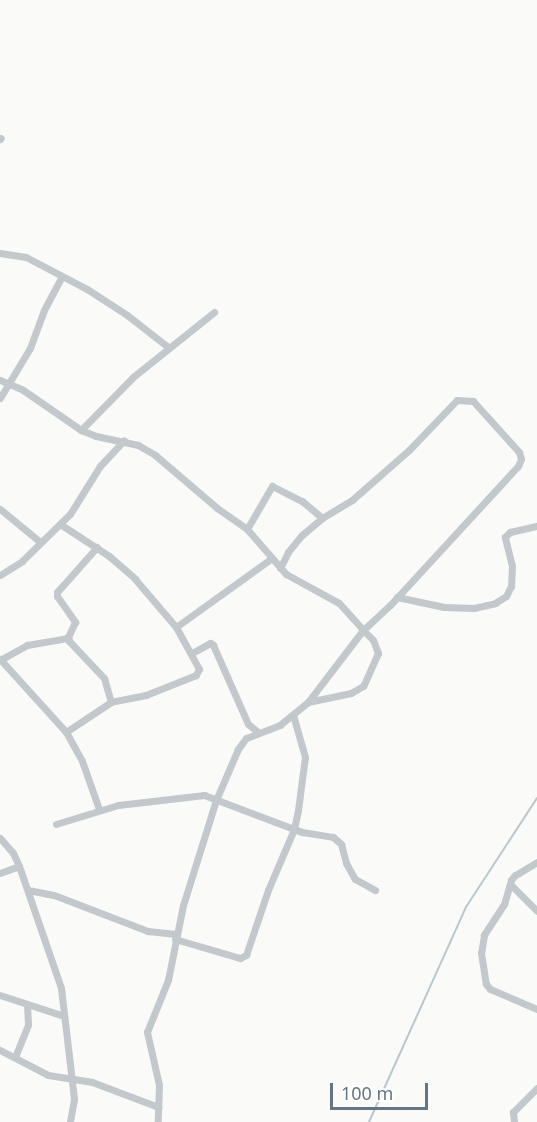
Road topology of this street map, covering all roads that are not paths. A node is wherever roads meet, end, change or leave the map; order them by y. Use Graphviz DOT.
graph roads {
  1 [pos="0,253"];
  2 [pos="62,276"];
  3 [pos="214,312"];
  4 [pos="168,347"];
  5 [pos="0,380"];
  6 [pos="9,382"];
  7 [pos="0,398"];
  8 [pos="81,430"];
  9 [pos="124,440"];
  10 [pos="0,509"];
  11 [pos="322,518"];
  12 [pos="60,524"];
  13 [pos="537,526"];
  14 [pos="248,529"];
  15 [pos="39,541"];
  16 [pos="96,547"];
  17 [pos="272,558"];
  18 [pos="280,568"];
  19 [pos="0,574"];
  20 [pos="397,597"];
  21 [pos="176,627"];
  22 [pos="363,630"];
  23 [pos="68,638"];
  24 [pos="192,653"];
  25 [pos="0,660"];
  26 [pos="111,702"];
  27 [pos="308,702"];
  28 [pos="293,715"];
  29 [pos="66,732"];
  30 [pos="258,732"];
  31 [pos="216,800"];
  32 [pos="99,809"];
  33 [pos="56,824"];
  34 [pos="294,829"];
  35 [pos="0,838"];
  36 [pos="537,862"];
  37 [pos="19,866"];
  38 [pos="0,873"];
  39 [pos="510,884"];
  40 [pos="28,890"];
  41 [pos="375,890"];
  42 [pos="537,911"];
  43 [pos="176,936"];
  44 [pos="0,994"];
  45 [pos="27,1004"];
  46 [pos="537,1009"];
  47 [pos="64,1016"];
  48 [pos="0,1050"];
  49 [pos="15,1057"];
  50 [pos="71,1077"];
  51 [pos="537,1088"];
  52 [pos="158,1107"];
  53 [pos="69,1122"];
  54 [pos="158,1122"];
  55 [pos="514,1122"];
  1 -- 2 [label="street"];
  2 -- 4 [label="street"];
  2 -- 6 [label="street"];
  3 -- 4 [label="street"];
  4 -- 8 [label="street"];
  5 -- 6 [label="street"];
  6 -- 7 [label="street"];
  6 -- 8 [label="street"];
  8 -- 9 [label="street"];
  9 -- 12 [label="street"];
  9 -- 14 [label="street"];
  10 -- 15 [label="street"];
  11 -- 14 [label="street"];
  11 -- 18 [label="street"];
  11 -- 20 [label="street"];
  12 -- 15 [label="street"];
  12 -- 16 [label="street"];
  13 -- 20 [label="street"];
  14 -- 17 [label="street"];
  15 -- 19 [label="street"];
  16 -- 21 [label="street"];
  16 -- 23 [label="street"];
  17 -- 18 [label="street"];
  17 -- 21 [label="street"];
  18 -- 22 [label="street"];
  20 -- 22 [label="street"];
  21 -- 24 [label="street"];
  22 -- 27 [label="street"];
  22 -- 27 [label="street"];
  23 -- 25 [label="street"];
  23 -- 26 [label="street"];
  24 -- 26 [label="street"];
  24 -- 30 [label="street"];
  25 -- 29 [label="street"];
  26 -- 29 [label="street"];
  27 -- 28 [label="street"];
  28 -- 30 [label="street"];
  28 -- 34 [label="street"];
  29 -- 32 [label="street"];
  30 -- 31 [label="street"];
  31 -- 32 [label="street"];
  31 -- 34 [label="street"];
  31 -- 43 [label="street"];
  32 -- 33 [label="street"];
  34 -- 41 [label="street"];
  34 -- 43 [label="street"];
  35 -- 37 [label="street"];
  36 -- 39 [label="street"];
  37 -- 38 [label="street"];
  37 -- 40 [label="street"];
  39 -- 42 [label="street"];
  39 -- 46 [label="street"];
  40 -- 43 [label="street"];
  40 -- 47 [label="street"];
  43 -- 52 [label="street"];
  44 -- 45 [label="street"];
  45 -- 47 [label="street"];
  45 -- 49 [label="street"];
  47 -- 50 [label="street"];
  48 -- 49 [label="street"];
  49 -- 50 [label="street"];
  50 -- 52 [label="street"];
  50 -- 53 [label="street"];
  51 -- 55 [label="street"];
  52 -- 54 [label="street"];
}
